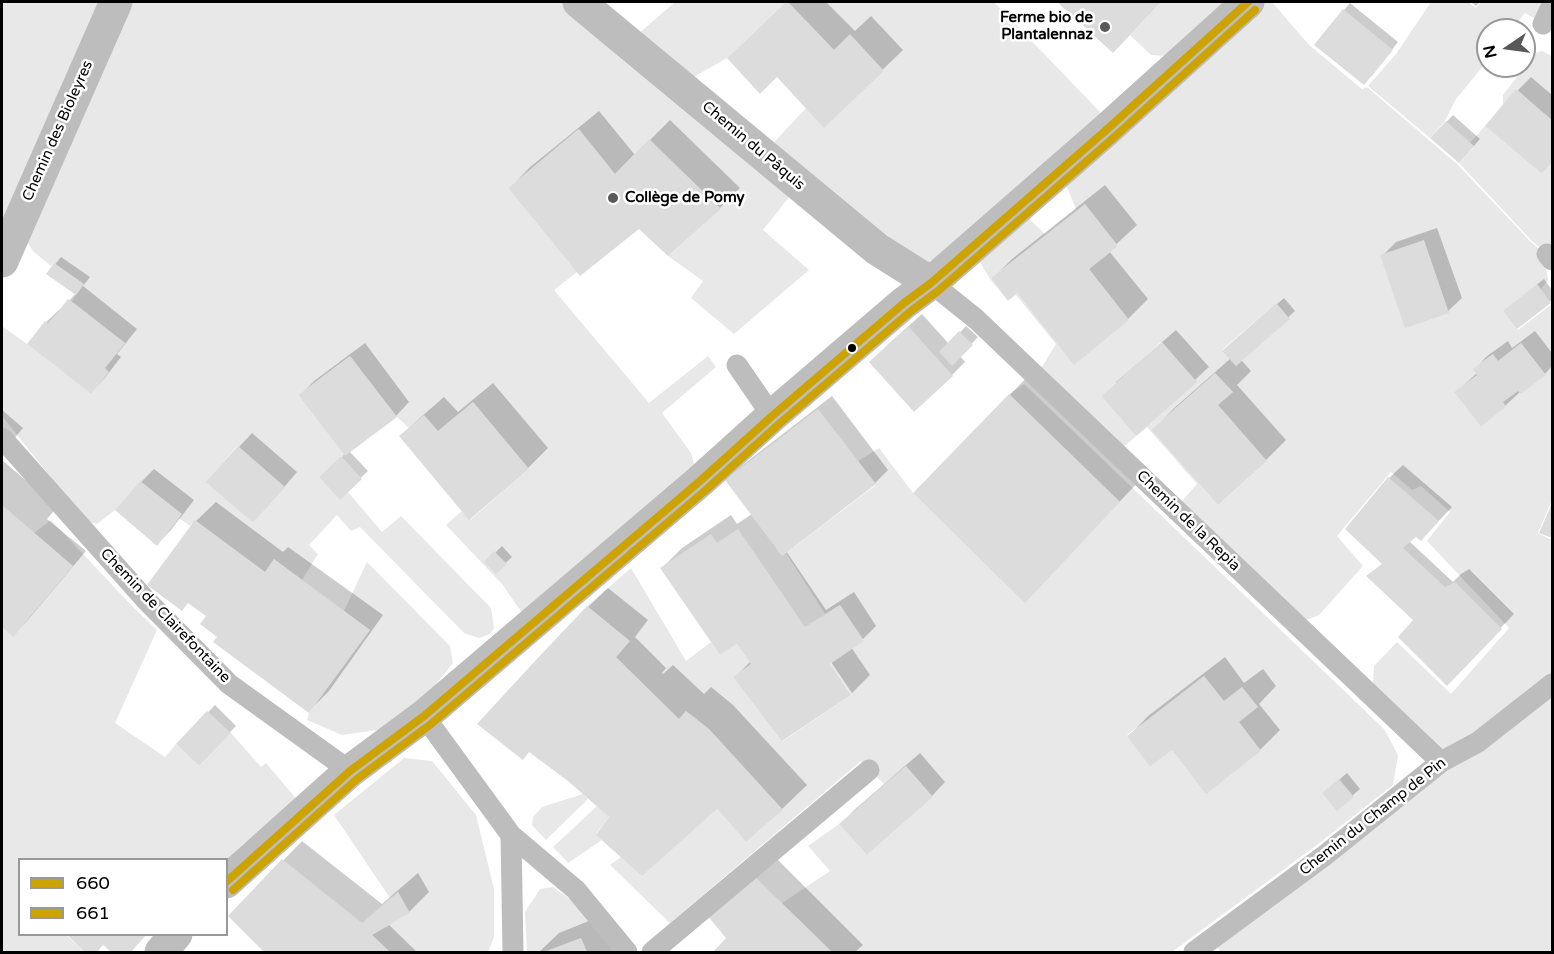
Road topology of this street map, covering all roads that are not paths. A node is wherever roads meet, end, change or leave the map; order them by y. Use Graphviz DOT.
graph roads {
  1 [pos="116,2"];
  2 [pos="579,2"];
  3 [pos="1248,2"];
  4 [pos="1552,5"];
  5 [pos="1543,24"];
  6 [pos="2,261"];
  7 [pos="931,284"];
  8 [pos="737,365"];
  9 [pos="772,416"];
  10 [pos="2,438"];
  11 [pos="1552,684"];
  12 [pos="424,716"];
  13 [pos="1441,762"];
  14 [pos="869,770"];
  15 [pos="350,771"];
  16 [pos="510,835"];
  17 [pos="228,880"];
  18 [pos="174,936"];
  19 [pos="161,952"];
  20 [pos="513,952"];
  21 [pos="627,952"];
  22 [pos="652,952"];
  23 [pos="1194,952"];
  1 -- 6 [label="street, Chemin des Bioleyres"];
  2 -- 7 [label="street, Chemin du Pâquis"];
  3 -- 7 [label="street"];
  4 -- 5 [label="lane"];
  7 -- 9 [label="street"];
  7 -- 13 [label="lane, Chemin de la Repia"];
  8 -- 9 [label="lane"];
  9 -- 12 [label="street"];
  10 -- 15 [label="lane, Chemin de Clairefontaine"];
  11 -- 13 [label="lane, Chemin du Champ de Pin"];
  12 -- 15 [label="street"];
  12 -- 16 [label="lane"];
  13 -- 23 [label="lane, Chemin du Champ de Pin"];
  14 -- 22 [label="lane"];
  15 -- 17 [label="street"];
  16 -- 20 [label="lane"];
  16 -- 21 [label="lane"];
  18 -- 19 [label="street"];
}
